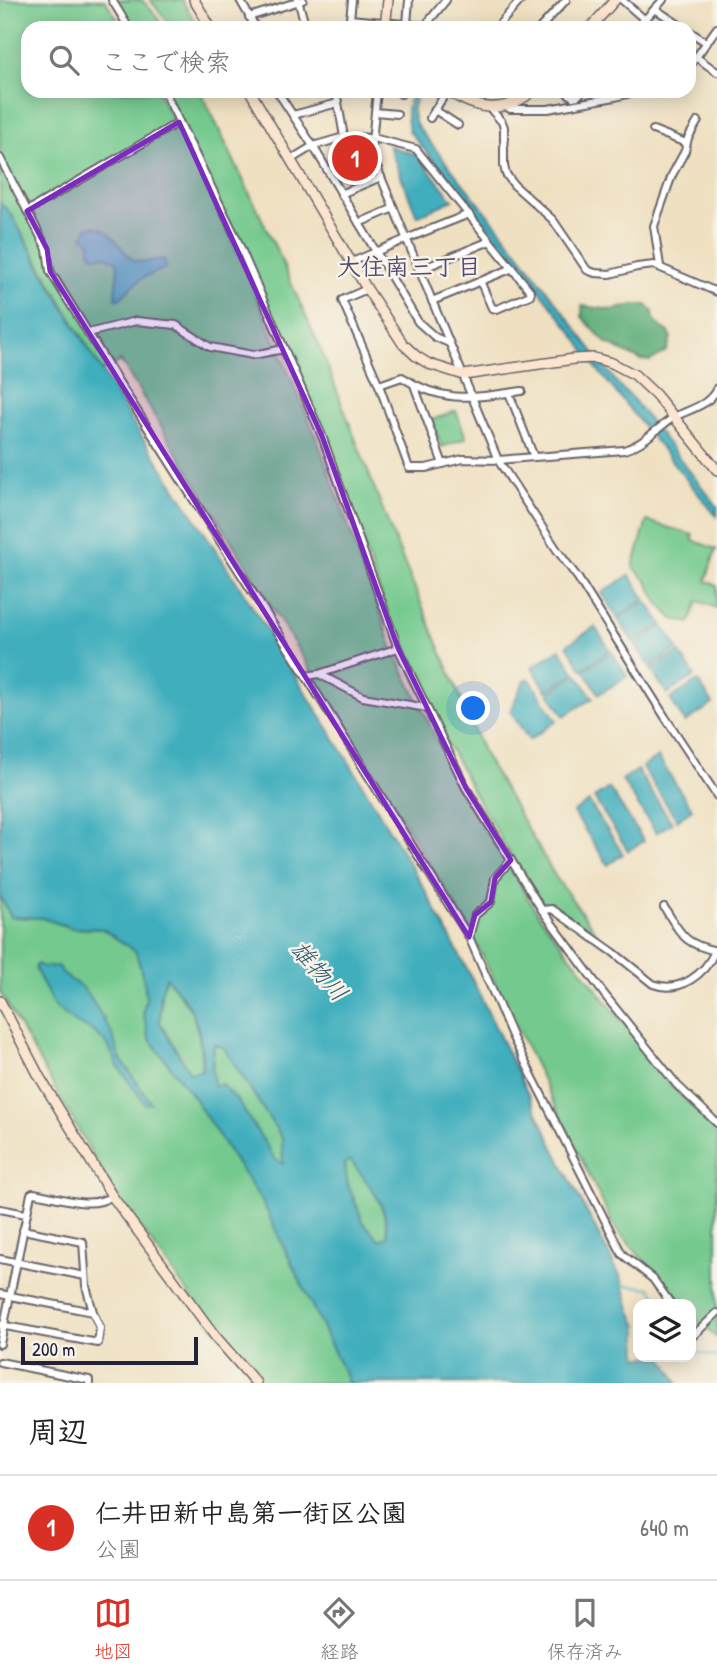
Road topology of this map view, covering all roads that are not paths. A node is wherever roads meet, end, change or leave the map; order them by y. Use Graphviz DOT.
graph roads {
  1 [pos="112,0"];
  2 [pos="194,0"];
  3 [pos="240,0"];
  4 [pos="300,0"];
  5 [pos="352,0"];
  6 [pos="388,0"];
  7 [pos="409,0"];
  8 [pos="446,0"];
  9 [pos="521,0"];
  10 [pos="566,0"];
  11 [pos="615,0"];
  12 [pos="622,0"];
  13 [pos="663,0"];
  14 [pos="655,9"];
  15 [pos="249,17"];
  16 [pos="350,19"];
  17 [pos="644,19"];
  18 [pos="125,21"];
  19 [pos="207,21"];
  20 [pos="252,21"];
  21 [pos="304,21"];
  22 [pos="362,21"];
  23 [pos="385,21"];
  24 [pos="407,21"];
  25 [pos="429,21"];
  26 [pos="502,21"];
  27 [pos="546,21"];
  28 [pos="596,21"];
  29 [pos="673,21"];
  30 [pos="717,28"];
  31 [pos="696,36"];
  32 [pos="706,43"];
  33 [pos="696,57"];
  34 [pos="717,72"];
  35 [pos="167,98"];
  36 [pos="254,98"];
  37 [pos="281,98"];
  38 [pos="337,98"];
  39 [pos="376,98"];
  40 [pos="443,98"];
  41 [pos="461,98"];
  42 [pos="522,98"];
  43 [pos="590,98"];
  44 [pos="576,100"];
  45 [pos="338,103"];
  46 [pos="505,106"];
  47 [pos="489,107"];
  48 [pos="435,110"];
  49 [pos="375,112"];
  50 [pos="397,114"];
  51 [pos="293,116"];
  52 [pos="430,118"];
  53 [pos="698,121"];
  54 [pos="179,122"];
  55 [pos="457,125"];
  56 [pos="653,130"];
  57 [pos="344,137"];
  58 [pos="373,138"];
  59 [pos="686,143"];
  60 [pos="313,146"];
  61 [pos="0,158"];
  62 [pos="290,160"];
  63 [pos="381,177"];
  64 [pos="341,194"];
  65 [pos="394,208"];
  66 [pos="27,211"];
  67 [pos="469,214"];
  68 [pos="359,223"];
  69 [pos="406,239"];
  70 [pos="490,241"];
  71 [pos="376,252"];
  72 [pos="352,262"];
  73 [pos="660,267"];
  74 [pos="513,268"];
  75 [pos="419,270"];
  76 [pos="481,282"];
  77 [pos="368,289"];
  78 [pos="717,292"];
  79 [pos="432,301"];
  80 [pos="88,333"];
  81 [pos="449,343"];
  82 [pos="285,349"];
  83 [pos="464,375"];
  84 [pos="379,385"];
  85 [pos="414,385"];
  86 [pos="522,391"];
  87 [pos="509,393"];
  88 [pos="716,393"];
  89 [pos="473,398"];
  90 [pos="675,417"];
  91 [pos="534,457"];
  92 [pos="498,460"];
  93 [pos="443,464"];
  94 [pos="717,470"];
  95 [pos="398,648"];
  96 [pos="319,674"];
  97 [pos="306,676"];
  98 [pos="427,708"];
  99 [pos="717,796"];
  100 [pos="511,860"];
  101 [pos="664,907"];
  102 [pos="542,910"];
  103 [pos="469,937"];
  104 [pos="716,951"];
  105 [pos="0,1001"];
  106 [pos="717,1123"];
  107 [pos="112,1196"];
  108 [pos="0,1209"];
  109 [pos="26,1214"];
  110 [pos="23,1230"];
  111 [pos="0,1259"];
  112 [pos="16,1262"];
  113 [pos="85,1276"];
  114 [pos="0,1294"];
  115 [pos="10,1296"];
  116 [pos="667,1299"];
  117 [pos="93,1312"];
  118 [pos="717,1312"];
  119 [pos="2,1325"];
  120 [pos="696,1333"];
  121 [pos="0,1344"];
  122 [pos="0,1362"];
  123 [pos="89,1383"];
  124 [pos="256,1383"];
  1 -- 18 [label="street"];
  2 -- 19 [label="street"];
  3 -- 15 [label="street"];
  4 -- 15 [label="street"];
  4 -- 21 [label="street"];
  5 -- 16 [label="street"];
  6 -- 23 [label="street"];
  7 -- 24 [label="street"];
  8 -- 25 [label="street"];
  9 -- 26 [label="street"];
  10 -- 27 [label="street"];
  11 -- 28 [label="street"];
  12 -- 17 [label="street"];
  13 -- 14 [label="street"];
  14 -- 17 [label="street"];
  14 -- 29 [label="street"];
  15 -- 20 [label="street"];
  16 -- 22 [label="street"];
  30 -- 32 [label="street"];
  31 -- 32 [label="street"];
  32 -- 33 [label="street"];
  33 -- 34 [label="street"];
  35 -- 54 [label="street"];
  36 -- 62 [label="street"];
  37 -- 51 [label="street"];
  38 -- 45 [label="street"];
  39 -- 49 [label="street"];
  40 -- 48 [label="street"];
  41 -- 47 [label="street"];
  42 -- 46 [label="street"];
  43 -- 44 [label="street"];
  44 -- 46 [label="street"];
  45 -- 51 [label="street"];
  45 -- 57 [label="street"];
  46 -- 47 [label="street"];
  47 -- 73 [label="street"];
  48 -- 52 [label="street"];
  48 -- 55 [label="street"];
  49 -- 50 [label="street"];
  49 -- 58 [label="street"];
  51 -- 60 [label="street"];
  53 -- 59 [label="street"];
  54 -- 66 [label="street"];
  54 -- 82 [label="street"];
  56 -- 59 [label="street"];
  57 -- 58 [label="street"];
  57 -- 60 [label="street"];
  58 -- 63 [label="street"];
  58 -- 67 [label="street"];
  59 -- 73 [label="street"];
  60 -- 62 [label="street"];
  60 -- 64 [label="street"];
  61 -- 66 [label="street"];
  62 -- 72 [label="street"];
  63 -- 64 [label="street"];
  63 -- 65 [label="street"];
  64 -- 68 [label="street"];
  65 -- 68 [label="street"];
  65 -- 69 [label="street"];
  66 -- 80 [label="street"];
  67 -- 69 [label="street"];
  67 -- 70 [label="street"];
  68 -- 71 [label="street"];
  69 -- 71 [label="street"];
  69 -- 75 [label="street"];
  70 -- 74 [label="street"];
  70 -- 75 [label="street"];
  71 -- 72 [label="street"];
  71 -- 81 [label="street"];
  72 -- 77 [label="street"];
  73 -- 78 [label="street"];
  74 -- 76 [label="street"];
  74 -- 76 [label="street"];
  75 -- 79 [label="street"];
  76 -- 79 [label="street"];
  77 -- 83 [label="street"];
  77 -- 84 [label="street"];
  79 -- 81 [label="street"];
  80 -- 82 [label="street"];
  80 -- 97 [label="street"];
  81 -- 83 [label="street"];
  82 -- 95 [label="street"];
  83 -- 89 [label="street"];
  83 -- 90 [label="street"];
  84 -- 85 [label="street"];
  84 -- 93 [label="street"];
  85 -- 89 [label="street"];
  85 -- 93 [label="street"];
  86 -- 87 [label="street"];
  87 -- 89 [label="street"];
  87 -- 91 [label="street"];
  88 -- 90 [label="street"];
  89 -- 92 [label="street"];
  90 -- 91 [label="street"];
  90 -- 94 [label="street"];
  91 -- 92 [label="street"];
  92 -- 93 [label="street"];
  92 -- 99 [label="street"];
  95 -- 96 [label="street"];
  95 -- 98 [label="street"];
  96 -- 97 [label="street"];
  96 -- 98 [label="street"];
  97 -- 103 [label="street"];
  98 -- 100 [label="street"];
  100 -- 102 [label="street"];
  100 -- 103 [label="street"];
  101 -- 104 [label="street"];
  102 -- 104 [label="street"];
  102 -- 106 [label="street"];
  103 -- 116 [label="street"];
  105 -- 107 [label="street"];
  107 -- 109 [label="street"];
  107 -- 124 [label="street"];
  108 -- 109 [label="street"];
  109 -- 110 [label="street"];
  110 -- 112 [label="street"];
  110 -- 113 [label="street"];
  111 -- 112 [label="street"];
  112 -- 113 [label="street"];
  112 -- 115 [label="street"];
  113 -- 117 [label="street"];
  114 -- 115 [label="street"];
  115 -- 117 [label="street"];
  115 -- 119 [label="street"];
  117 -- 119 [label="street"];
  118 -- 120 [label="street"];
  119 -- 121 [label="street"];
  122 -- 123 [label="street"];
}
